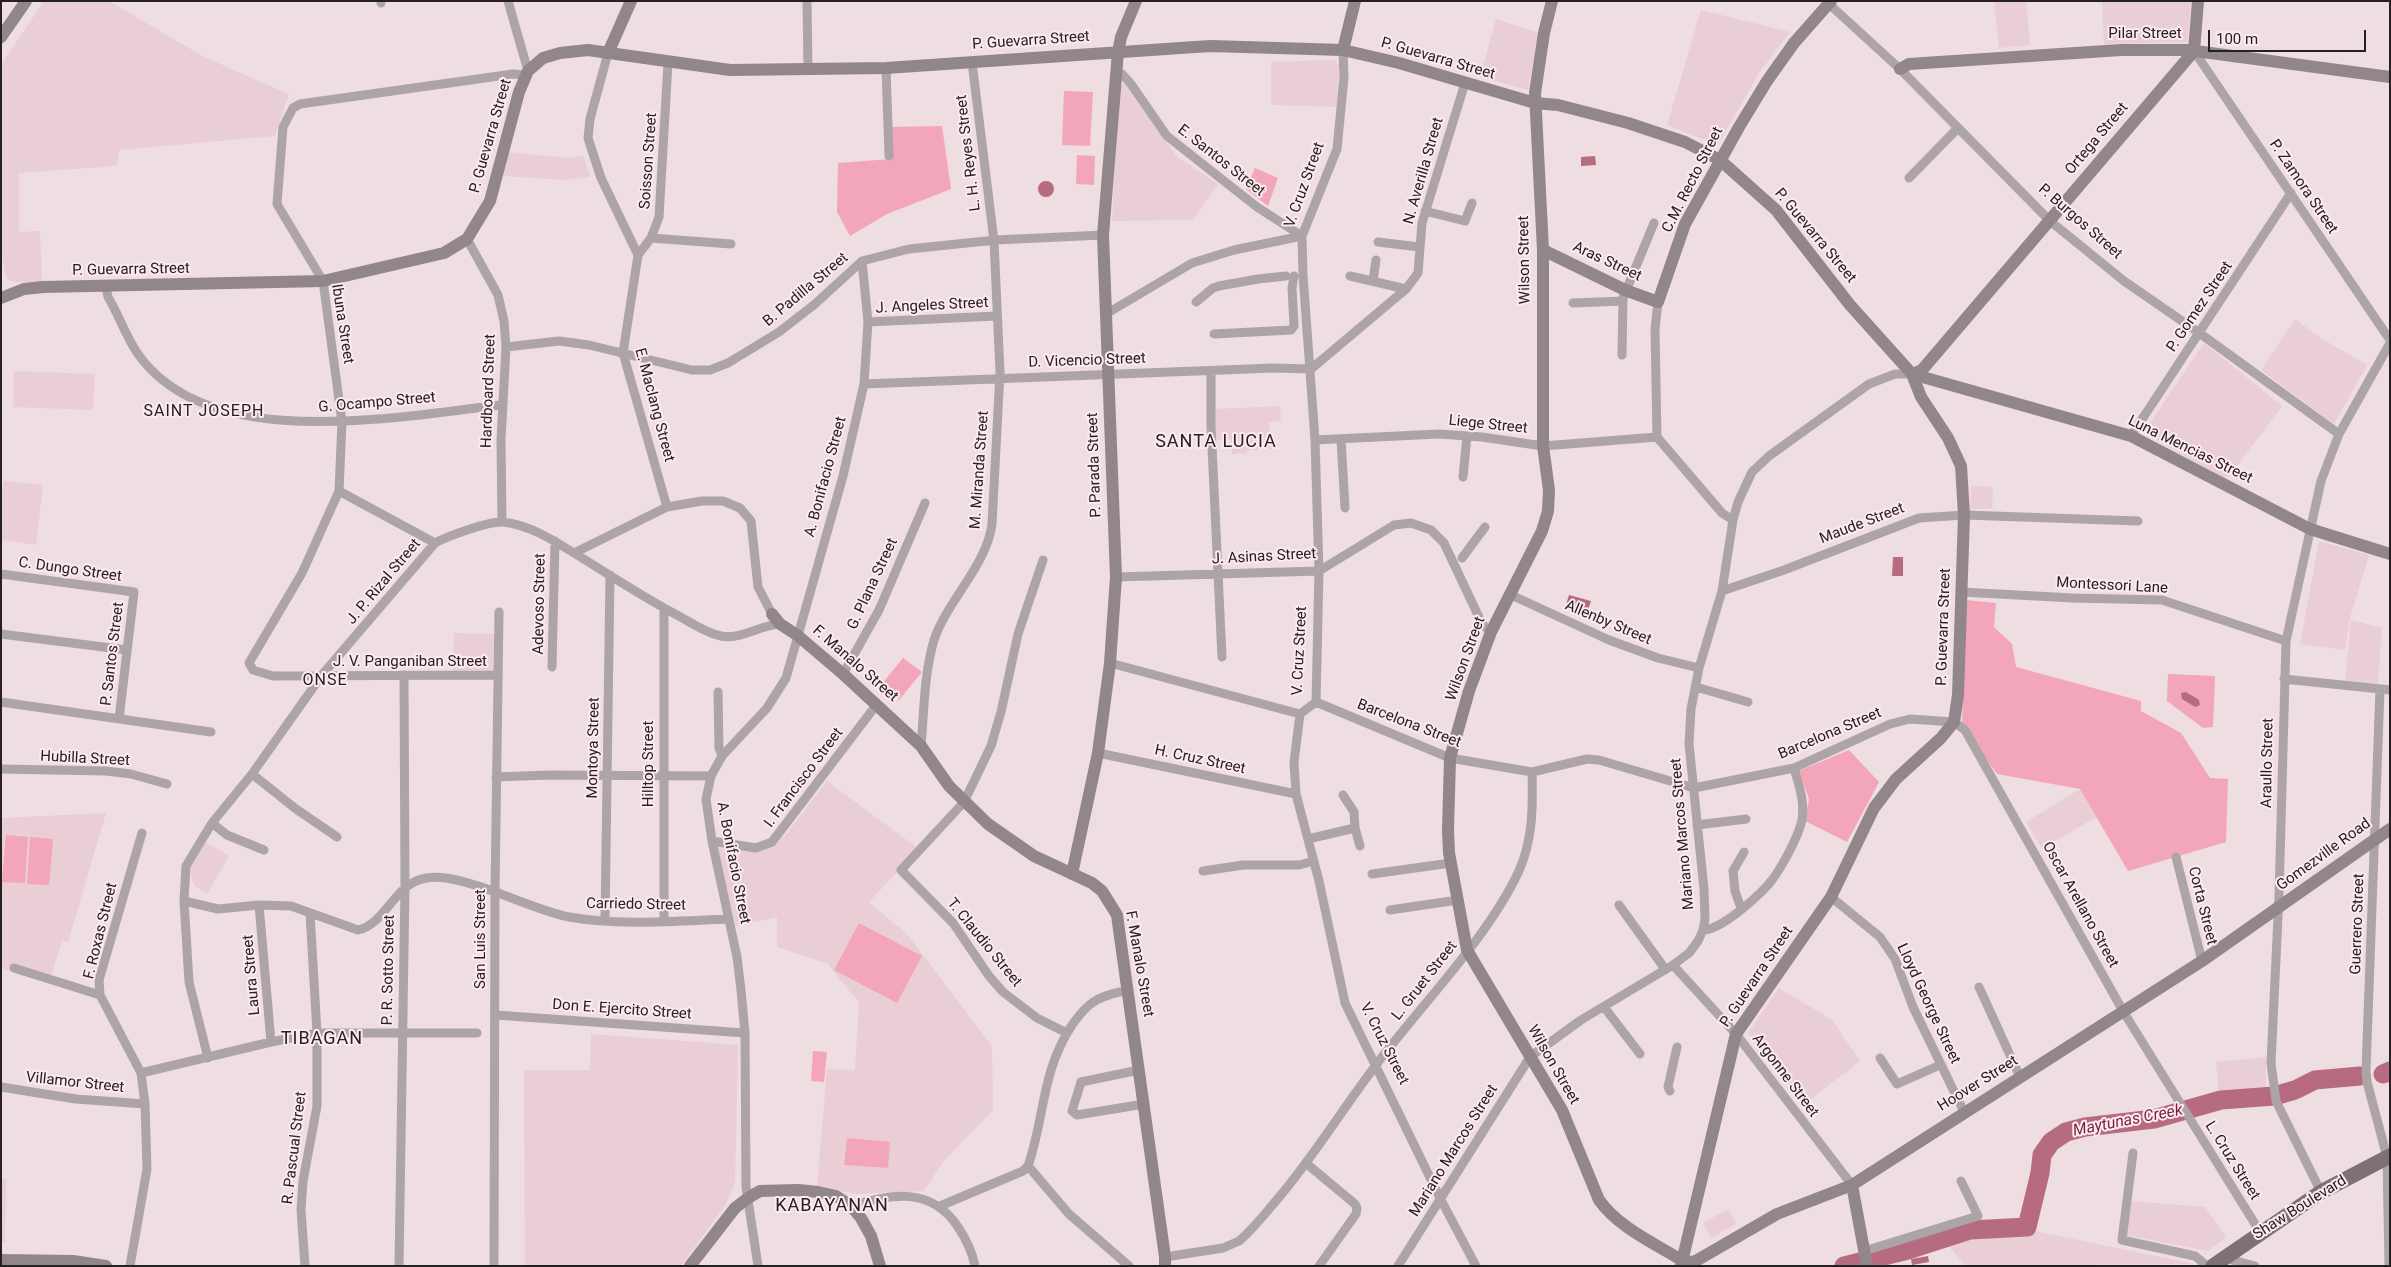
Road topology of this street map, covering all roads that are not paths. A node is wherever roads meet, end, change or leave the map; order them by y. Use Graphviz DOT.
graph roads {
  1 [pos="26,1"];
  2 [pos="508,1"];
  3 [pos="632,1"];
  4 [pos="807,1"];
  5 [pos="1136,1"];
  6 [pos="1355,1"];
  7 [pos="1552,1"];
  8 [pos="2198,1"];
  9 [pos="1828,2"];
  10 [pos="1,37"];
  11 [pos="1343,50"];
  12 [pos="2194,51"];
  13 [pos="1118,52"];
  14 [pos="608,53"];
  15 [pos="972,62"];
  16 [pos="668,63"];
  17 [pos="886,68"];
  18 [pos="1900,69"];
  19 [pos="808,70"];
  20 [pos="1116,72"];
  21 [pos="527,73"];
  22 [pos="2390,77"];
  23 [pos="1464,83"];
  24 [pos="1535,103"];
  25 [pos="1958,128"];
  26 [pos="889,156"];
  27 [pos="1720,160"];
  28 [pos="1909,178"];
  29 [pos="2291,193"];
  30 [pos="1472,203"];
  31 [pos="1425,211"];
  32 [pos="2050,221"];
  33 [pos="1654,223"];
  34 [pos="1103,235"];
  35 [pos="1302,236"];
  36 [pos="651,238"];
  37 [pos="467,239"];
  38 [pos="994,241"];
  39 [pos="1378,242"];
  40 [pos="731,244"];
  41 [pos="1419,247"];
  42 [pos="1542,250"];
  43 [pos="638,254"];
  44 [pos="1376,260"];
  45 [pos="862,261"];
  46 [pos="1350,276"];
  47 [pos="1373,280"];
  48 [pos="322,281"];
  49 [pos="106,287"];
  50 [pos="1406,289"];
  51 [pos="1624,295"];
  52 [pos="1,298"];
  53 [pos="1196,302"];
  54 [pos="1658,302"];
  55 [pos="1573,303"];
  56 [pos="1106,314"];
  57 [pos="997,316"];
  58 [pos="868,322"];
  59 [pos="2198,332"];
  60 [pos="1214,334"];
  61 [pos="2390,342"];
  62 [pos="506,347"];
  63 [pos="623,353"];
  64 [pos="1622,355"];
  65 [pos="1311,369"];
  66 [pos="1210,371"];
  67 [pos="1108,374"];
  68 [pos="1912,374"];
  69 [pos="1000,377"];
  70 [pos="864,384"];
  71 [pos="502,404"];
  72 [pos="342,422"];
  73 [pos="2339,434"];
  74 [pos="1466,436"];
  75 [pos="2131,436"];
  76 [pos="1656,437"];
  77 [pos="1341,439"];
  78 [pos="1316,440"];
  79 [pos="1543,446"];
  80 [pos="1463,477"];
  81 [pos="338,491"];
  82 [pos="925,503"];
  83 [pos="667,507"];
  84 [pos="1345,508"];
  85 [pos="1964,515"];
  86 [pos="1733,520"];
  87 [pos="2138,521"];
  88 [pos="502,522"];
  89 [pos="1485,527"];
  90 [pos="2310,529"];
  91 [pos="555,541"];
  92 [pos="435,543"];
  93 [pos="574,554"];
  94 [pos="2390,554"];
  95 [pos="1462,558"];
  96 [pos="1043,560"];
  97 [pos="1319,571"];
  98 [pos="1,574"];
  99 [pos="1217,574"];
  100 [pos="610,575"];
  101 [pos="1116,577"];
  102 [pos="1722,591"];
  103 [pos="134,592"];
  104 [pos="1961,592"];
  105 [pos="1509,594"];
  106 [pos="664,608"];
  107 [pos="499,612"];
  108 [pos="776,619"];
  109 [pos="1491,632"];
  110 [pos="1,634"];
  111 [pos="797,635"];
  112 [pos="2286,640"];
  113 [pos="127,650"];
  114 [pos="1222,657"];
  115 [pos="1110,663"];
  116 [pos="552,667"];
  117 [pos="1699,668"];
  118 [pos="843,674"];
  119 [pos="322,675"];
  120 [pos="404,675"];
  121 [pos="497,675"];
  122 [pos="2284,679"];
  123 [pos="1696,687"];
  124 [pos="2385,689"];
  125 [pos="718,692"];
  126 [pos="1,702"];
  127 [pos="1316,702"];
  128 [pos="1748,702"];
  129 [pos="877,704"];
  130 [pos="1300,714"];
  131 [pos="119,719"];
  132 [pos="1954,722"];
  133 [pos="211,732"];
  134 [pos="921,746"];
  135 [pos="1098,753"];
  136 [pos="722,756"];
  137 [pos="1450,758"];
  138 [pos="1794,768"];
  139 [pos="1,769"];
  140 [pos="1532,772"];
  141 [pos="252,774"];
  142 [pos="663,776"];
  143 [pos="711,776"];
  144 [pos="496,777"];
  145 [pos="608,777"];
  146 [pos="167,784"];
  147 [pos="1694,788"];
  148 [pos="1296,794"];
  149 [pos="1343,795"];
  150 [pos="964,802"];
  151 [pos="1746,819"];
  152 [pos="212,824"];
  153 [pos="1698,825"];
  154 [pos="1355,828"];
  155 [pos="2390,829"];
  156 [pos="142,833"];
  157 [pos="337,837"];
  158 [pos="1308,838"];
  159 [pos="2376,838"];
  160 [pos="712,841"];
  161 [pos="1360,846"];
  162 [pos="264,850"];
  163 [pos="1744,852"];
  164 [pos="2176,857"];
  165 [pos="1314,859"];
  166 [pos="1451,863"];
  167 [pos="1203,870"];
  168 [pos="1072,874"];
  169 [pos="1372,874"];
  170 [pos="405,887"];
  171 [pos="495,892"];
  172 [pos="1831,897"];
  173 [pos="1458,900"];
  174 [pos="184,902"];
  175 [pos="259,905"];
  176 [pos="1619,905"];
  177 [pos="1742,908"];
  178 [pos="2278,909"];
  179 [pos="1390,910"];
  180 [pos="310,913"];
  181 [pos="729,920"];
  182 [pos="605,921"];
  183 [pos="664,921"];
  184 [pos="1703,930"];
  185 [pos="1467,950"];
  186 [pos="2202,961"];
  187 [pos="1669,967"];
  188 [pos="14,968"];
  189 [pos="1979,987"];
  190 [pos="1128,990"];
  191 [pos="100,995"];
  192 [pos="1604,1007"];
  193 [pos="2123,1011"];
  194 [pos="496,1014"];
  195 [pos="402,1032"];
  196 [pos="318,1033"];
  197 [pos="477,1033"];
  198 [pos="745,1033"];
  199 [pos="1067,1033"];
  200 [pos="1736,1034"];
  201 [pos="271,1042"];
  202 [pos="1677,1047"];
  203 [pos="1640,1054"];
  204 [pos="1530,1057"];
  205 [pos="208,1058"];
  206 [pos="1880,1058"];
  207 [pos="1376,1064"];
  208 [pos="1940,1065"];
  209 [pos="1139,1070"];
  210 [pos="141,1073"];
  211 [pos="2020,1077"];
  212 [pos="1,1088"];
  213 [pos="1670,1090"];
  214 [pos="145,1104"];
  215 [pos="1144,1104"];
  216 [pos="2181,1104"];
  217 [pos="1964,1112"];
  218 [pos="2133,1153"];
  219 [pos="2388,1157"];
  220 [pos="1307,1164"];
  221 [pos="1028,1166"];
  222 [pos="1962,1181"];
  223 [pos="1852,1185"];
  224 [pos="2321,1192"];
  225 [pos="748,1198"];
  226 [pos="1440,1198"];
  227 [pos="851,1206"];
  228 [pos="940,1206"];
  229 [pos="2260,1232"];
  230 [pos="1866,1259"];
  231 [pos="1,1260"];
  232 [pos="1165,1261"];
  233 [pos="2219,1262"];
  234 [pos="72,1263"];
  235 [pos="1682,1263"];
  236 [pos="106,1266"];
  237 [pos="130,1266"];
  238 [pos="305,1266"];
  239 [pos="398,1266"];
  240 [pos="494,1266"];
  241 [pos="690,1266"];
  242 [pos="758,1266"];
  243 [pos="880,1266"];
  244 [pos="975,1266"];
  245 [pos="1129,1266"];
  246 [pos="1319,1266"];
  247 [pos="1398,1266"];
  248 [pos="1476,1266"];
  249 [pos="2207,1266"];
  250 [pos="2255,1266"];
  251 [pos="2389,1266"];
  1 -- 10 [label="main road"];
  2 -- 21 [label="street"];
  3 -- 14 [label="main road"];
  4 -- 19 [label="street"];
  5 -- 13 [label="main road, P. Parada Street"];
  6 -- 11 [label="main road, V. Cruz Street"];
  7 -- 24 [label="main road, Wilson Street"];
  8 -- 12 [label="main road"];
  9 -- 18 [label="street, P. Burgos Street"];
  9 -- 27 [label="main road, C.M. Recto Street"];
  11 -- 13 [label="main road, P. Guevarra Street"];
  11 -- 23 [label="main road, P. Guevarra Street"];
  11 -- 35 [label="street, V. Cruz Street"];
  12 -- 18 [label="main road, Pilar Street"];
  12 -- 22 [label="main road, Pilar Street"];
  12 -- 29 [label="street, P. Zamora Street"];
  12 -- 32 [label="main road, Ortega Street"];
  13 -- 15 [label="main road, P. Guevarra Street"];
  13 -- 20 [label="main road, P. Parada Street"];
  14 -- 16 [label="main road, P. Guevarra Street"];
  14 -- 21 [label="main road, P. Guevarra Street"];
  14 -- 43 [label="street"];
  15 -- 17 [label="main road, P. Guevarra Street"];
  15 -- 38 [label="street, L. H. Reyes Street"];
  16 -- 19 [label="main road, P. Guevarra Street"];
  16 -- 36 [label="street, Soisson Street"];
  17 -- 19 [label="main road, P. Guevarra Street"];
  17 -- 26 [label="street"];
  18 -- 25 [label="street, P. Burgos Street"];
  20 -- 34 [label="main road, P. Parada Street"];
  20 -- 35 [label="street, E. Santos Street"];
  21 -- 37 [label="main road, P. Guevarra Street"];
  21 -- 48 [label="street, Ibuna Street"];
  23 -- 24 [label="main road, P. Guevarra Street"];
  23 -- 31 [label="street, N. Averilla Street"];
  24 -- 27 [label="main road, P. Guevarra Street"];
  24 -- 42 [label="main road, Wilson Street"];
  25 -- 28 [label="street"];
  25 -- 32 [label="street, P. Burgos Street"];
  27 -- 54 [label="main road, C.M. Recto Street"];
  27 -- 68 [label="main road, P. Guevarra Street"];
  29 -- 59 [label="street, P. Gomez Street"];
  29 -- 61 [label="street, P. Zamora Street"];
  30 -- 31 [label="street"];
  31 -- 41 [label="street, N. Averilla Street"];
  32 -- 59 [label="street, P. Burgos Street"];
  32 -- 68 [label="main road, Ortega Street"];
  33 -- 51 [label="street"];
  34 -- 38 [label="street, B. Padilla Street"];
  34 -- 56 [label="main road, P. Parada Street"];
  35 -- 56 [label="street"];
  35 -- 65 [label="street, V. Cruz Street"];
  36 -- 40 [label="street"];
  36 -- 43 [label="street, Soisson Street"];
  37 -- 48 [label="main road, P. Guevarra Street"];
  37 -- 62 [label="street, Hardboard Street"];
  38 -- 45 [label="street, B. Padilla Street"];
  38 -- 57 [label="street, M. Miranda Street"];
  39 -- 41 [label="street"];
  41 -- 50 [label="street, N. Averilla Street"];
  42 -- 51 [label="main road, Aras Street"];
  42 -- 79 [label="main road, Wilson Street"];
  43 -- 63 [label="street, E. Maclang Street"];
  44 -- 47 [label="street"];
  45 -- 58 [label="street, A. Bonifacio Street"];
  45 -- 63 [label="street, B. Padilla Street"];
  46 -- 47 [label="street"];
  47 -- 50 [label="street"];
  48 -- 49 [label="main road, P. Guevarra Street"];
  48 -- 72 [label="street, Ibuna Street"];
  49 -- 52 [label="main road, P. Guevarra Street"];
  49 -- 72 [label="street, G. Ocampo Street"];
  50 -- 65 [label="street, N. Averilla Street"];
  51 -- 54 [label="main road, Aras Street"];
  51 -- 55 [label="street"];
  51 -- 64 [label="street"];
  53 -- 60 [label="street"];
  54 -- 76 [label="street, C.M. Recto Street"];
  56 -- 67 [label="main road, P. Parada Street"];
  57 -- 58 [label="street, J. Angeles Street"];
  57 -- 69 [label="street, M. Miranda Street"];
  58 -- 70 [label="street, A. Bonifacio Street"];
  59 -- 73 [label="street, P. Burgos Street"];
  59 -- 75 [label="street, P. Gomez Street"];
  61 -- 73 [label="street, Araullo Street"];
  62 -- 63 [label="street, B. Padilla Street"];
  62 -- 71 [label="street, Hardboard Street"];
  63 -- 83 [label="street, E. Maclang Street"];
  65 -- 66 [label="street, D. Vicencio Street"];
  65 -- 78 [label="street, V. Cruz Street"];
  66 -- 67 [label="street, D. Vicencio Street"];
  66 -- 99 [label="street"];
  67 -- 69 [label="street, D. Vicencio Street"];
  67 -- 101 [label="main road, P. Parada Street"];
  68 -- 75 [label="main road, Luna Mencias Street"];
  68 -- 85 [label="main road, P. Guevarra Street"];
  68 -- 86 [label="street, Mariano Marcos Street"];
  69 -- 70 [label="street, D. Vicencio Street"];
  69 -- 134 [label="street, M. Miranda Street"];
  70 -- 111 [label="street, A. Bonifacio Street"];
  71 -- 72 [label="street, G. Ocampo Street"];
  71 -- 88 [label="street, Hardboard Street"];
  72 -- 81 [label="street, Ibuna Street"];
  73 -- 90 [label="street, Araullo Street"];
  74 -- 77 [label="street, Liege Street"];
  74 -- 79 [label="street, Liege Street"];
  74 -- 80 [label="street"];
  75 -- 90 [label="main road, Luna Mencias Street"];
  76 -- 79 [label="street, Liege Street"];
  76 -- 86 [label="street"];
  77 -- 78 [label="street, Liege Street"];
  77 -- 84 [label="street"];
  78 -- 97 [label="street, V. Cruz Street"];
  79 -- 105 [label="main road, Wilson Street"];
  81 -- 92 [label="street"];
  81 -- 119 [label="street, Ibuna Street"];
  82 -- 118 [label="street, G. Plana Street"];
  83 -- 93 [label="street"];
  83 -- 108 [label="street"];
  85 -- 87 [label="street, Maude Street"];
  85 -- 102 [label="street, Maude Street"];
  85 -- 104 [label="main road, P. Guevarra Street"];
  86 -- 102 [label="street, Mariano Marcos Street"];
  88 -- 91 [label="street, J. P. Rizal Street"];
  88 -- 92 [label="street, J. P. Rizal Street"];
  89 -- 95 [label="street"];
  90 -- 94 [label="main road, Luna Mencias Street"];
  90 -- 112 [label="street, Araullo Street"];
  91 -- 93 [label="street, J. P. Rizal Street"];
  91 -- 116 [label="street, Adevoso Street"];
  92 -- 119 [label="street, J. P. Rizal Street"];
  93 -- 100 [label="street, J. P. Rizal Street"];
  96 -- 150 [label="street, T. Claudio Street"];
  97 -- 99 [label="street, J. Asinas Street"];
  97 -- 109 [label="street, J. Asinas Street"];
  97 -- 127 [label="street, V. Cruz Street"];
  98 -- 103 [label="street, C. Dungo Street"];
  99 -- 101 [label="street, J. Asinas Street"];
  99 -- 114 [label="street"];
  100 -- 106 [label="street, J. P. Rizal Street"];
  100 -- 145 [label="street, Montoya Street"];
  101 -- 115 [label="main road, P. Parada Street"];
  102 -- 117 [label="street, Mariano Marcos Street"];
  103 -- 113 [label="street, P. Santos Street"];
  104 -- 112 [label="street, Montessori Lane"];
  104 -- 132 [label="main road, P. Guevarra Street"];
  105 -- 109 [label="main road, Wilson Street"];
  105 -- 117 [label="street, Allenby Street"];
  106 -- 108 [label="street, J. P. Rizal Street"];
  106 -- 142 [label="street, Hilltop Street"];
  107 -- 121 [label="street, San Luis Street"];
  108 -- 111 [label="main road, F. Manalo Street"];
  109 -- 137 [label="main road, Wilson Street"];
  110 -- 113 [label="street"];
  111 -- 118 [label="main road, F. Manalo Street"];
  111 -- 136 [label="street, A. Bonifacio Street"];
  112 -- 122 [label="street, Araullo Street"];
  113 -- 131 [label="street, P. Santos Street"];
  115 -- 130 [label="street"];
  115 -- 135 [label="main road, P. Parada Street"];
  117 -- 123 [label="street, Mariano Marcos Street"];
  118 -- 129 [label="main road, F. Manalo Street"];
  119 -- 120 [label="street, J. V. Panganiban Street"];
  119 -- 141 [label="street, J. P. Rizal Street"];
  120 -- 121 [label="street, J. V. Panganiban Street"];
  120 -- 170 [label="street, P. R. Sotto Street"];
  121 -- 144 [label="street, San Luis Street"];
  122 -- 124 [label="street"];
  122 -- 178 [label="street, Araullo Street"];
  123 -- 128 [label="street"];
  123 -- 147 [label="street, Mariano Marcos Street"];
  124 -- 159 [label="street, Guerrero Street"];
  125 -- 136 [label="street"];
  126 -- 131 [label="street"];
  127 -- 130 [label="street, V. Cruz Street"];
  127 -- 137 [label="street, Barcelona Street"];
  129 -- 134 [label="main road, F. Manalo Street"];
  129 -- 160 [label="street, I. Francisco Street"];
  130 -- 148 [label="street, V. Cruz Street"];
  131 -- 133 [label="street"];
  132 -- 138 [label="street, Barcelona Street"];
  132 -- 172 [label="main road, P. Guevarra Street"];
  132 -- 193 [label="street, Oscar Arellano Street"];
  134 -- 150 [label="main road, F. Manalo Street"];
  135 -- 148 [label="street, H. Cruz Street"];
  135 -- 168 [label="main road, P. Parada Street"];
  136 -- 143 [label="street, A. Bonifacio Street"];
  137 -- 140 [label="street, Barcelona Street"];
  137 -- 166 [label="main road, Wilson Street"];
  138 -- 147 [label="street, Barcelona Street"];
  138 -- 177 [label="street"];
  139 -- 146 [label="street, Hubilla Street"];
  140 -- 147 [label="street, Barcelona Street"];
  140 -- 185 [label="street, L. Gruet Street"];
  141 -- 152 [label="street, J. P. Rizal Street"];
  141 -- 157 [label="street"];
  142 -- 143 [label="street"];
  142 -- 145 [label="street"];
  142 -- 183 [label="street, Hilltop Street"];
  143 -- 160 [label="street, A. Bonifacio Street"];
  144 -- 145 [label="street"];
  144 -- 171 [label="street, San Luis Street"];
  145 -- 182 [label="street, Montoya Street"];
  147 -- 153 [label="street, Mariano Marcos Street"];
  148 -- 158 [label="street, V. Cruz Street"];
  149 -- 154 [label="street"];
  150 -- 168 [label="main road, F. Manalo Street"];
  150 -- 199 [label="street, T. Claudio Street"];
  151 -- 153 [label="street"];
  152 -- 162 [label="street"];
  152 -- 174 [label="street, J. P. Rizal Street"];
  153 -- 184 [label="street, Mariano Marcos Street"];
  154 -- 158 [label="street"];
  154 -- 161 [label="street"];
  155 -- 159 [label="main road, Gomezville Road"];
  156 -- 191 [label="street, F. Roxas Street"];
  158 -- 165 [label="street, V. Cruz Street"];
  159 -- 178 [label="main road, Gomezville Road"];
  159 -- 219 [label="street, Guerrero Street"];
  160 -- 181 [label="street, A. Bonifacio Street"];
  163 -- 177 [label="street"];
  164 -- 186 [label="street, Corta Street"];
  165 -- 167 [label="street"];
  165 -- 207 [label="street, V. Cruz Street"];
  166 -- 169 [label="street"];
  166 -- 173 [label="main road, Wilson Street"];
  168 -- 190 [label="main road, F. Manalo Street"];
  170 -- 171 [label="street, Carriedo Street"];
  170 -- 180 [label="street, Carriedo Street"];
  170 -- 195 [label="street, P. R. Sotto Street"];
  171 -- 182 [label="street, Carriedo Street"];
  171 -- 194 [label="street, San Luis Street"];
  172 -- 200 [label="main road, P. Guevarra Street"];
  172 -- 208 [label="street, Lloyd George Street"];
  173 -- 179 [label="street"];
  173 -- 185 [label="main road, Wilson Street"];
  174 -- 175 [label="street, Carriedo Street"];
  174 -- 205 [label="street, J. P. Rizal Street"];
  175 -- 180 [label="street, Carriedo Street"];
  175 -- 201 [label="street, Laura Street"];
  176 -- 187 [label="street, Argonne Street"];
  177 -- 184 [label="street"];
  178 -- 186 [label="main road, Hoover Street"];
  178 -- 224 [label="street, Araullo Street"];
  180 -- 196 [label="street, R. Pascual Street"];
  181 -- 183 [label="street, Carriedo Street"];
  181 -- 198 [label="street, A. Bonifacio Street"];
  182 -- 183 [label="street, Carriedo Street"];
  184 -- 187 [label="street, Mariano Marcos Street"];
  185 -- 204 [label="main road, Wilson Street"];
  185 -- 207 [label="street, L. Gruet Street"];
  186 -- 193 [label="main road, Hoover Street"];
  187 -- 192 [label="street, Mariano Marcos Street"];
  187 -- 200 [label="street, Argonne Street"];
  188 -- 191 [label="street"];
  189 -- 211 [label="street"];
  190 -- 199 [label="street"];
  190 -- 209 [label="main road, F. Manalo Street"];
  191 -- 210 [label="street, F. Roxas Street"];
  192 -- 203 [label="street"];
  192 -- 204 [label="street, Mariano Marcos Street"];
  193 -- 211 [label="main road, Hoover Street"];
  193 -- 216 [label="street, Oscar Arellano Street"];
  194 -- 198 [label="street, Don E. Ejercito Street"];
  194 -- 240 [label="street, San Luis Street"];
  195 -- 196 [label="street"];
  195 -- 197 [label="street"];
  195 -- 239 [label="street, P. R. Sotto Street"];
  196 -- 201 [label="street"];
  196 -- 238 [label="street, R. Pascual Street"];
  198 -- 225 [label="street, A. Bonifacio Street"];
  199 -- 221 [label="street"];
  200 -- 223 [label="street, Argonne Street"];
  200 -- 235 [label="main road, P. Guevarra Street"];
  201 -- 205 [label="street"];
  202 -- 213 [label="street"];
  204 -- 226 [label="street, Mariano Marcos Street"];
  204 -- 235 [label="main road, Wilson Street"];
  205 -- 210 [label="street"];
  206 -- 208 [label="street"];
  207 -- 220 [label="street, L. Gruet Street"];
  207 -- 226 [label="street, V. Cruz Street"];
  208 -- 217 [label="street, Lloyd George Street"];
  209 -- 215 [label="main road, F. Manalo Street"];
  209 -- 215 [label="street"];
  210 -- 214 [label="street, F. Roxas Street"];
  211 -- 217 [label="main road, Hoover Street"];
  212 -- 214 [label="street, Villamor Street"];
  214 -- 237 [label="street, F. Roxas Street"];
  215 -- 232 [label="main road, F. Manalo Street"];
  216 -- 229 [label="street, L. Cruz Street"];
  217 -- 223 [label="main road, Hoover Street"];
  218 -- 249 [label="street"];
  219 -- 224 [label="main road, Shaw Boulevard"];
  219 -- 251 [label="street, Guerrero Street"];
  220 -- 232 [label="street, L. Gruet Street"];
  220 -- 246 [label="street"];
  221 -- 228 [label="street"];
  221 -- 245 [label="street"];
  222 -- 230 [label="street"];
  223 -- 230 [label="main road"];
  223 -- 235 [label="main road, Hoover Street"];
  224 -- 229 [label="main road, Shaw Boulevard"];
  225 -- 227 [label="main road"];
  225 -- 241 [label="main road"];
  225 -- 242 [label="street, A. Bonifacio Street"];
  226 -- 247 [label="street, Mariano Marcos Street"];
  226 -- 248 [label="street, V. Cruz Street"];
  227 -- 228 [label="street"];
  227 -- 243 [label="main road"];
  228 -- 244 [label="street"];
  229 -- 233 [label="main road, Shaw Boulevard"];
  231 -- 234 [label="main road"];
  233 -- 250 [label="street"];
  234 -- 236 [label="main road"];
}
